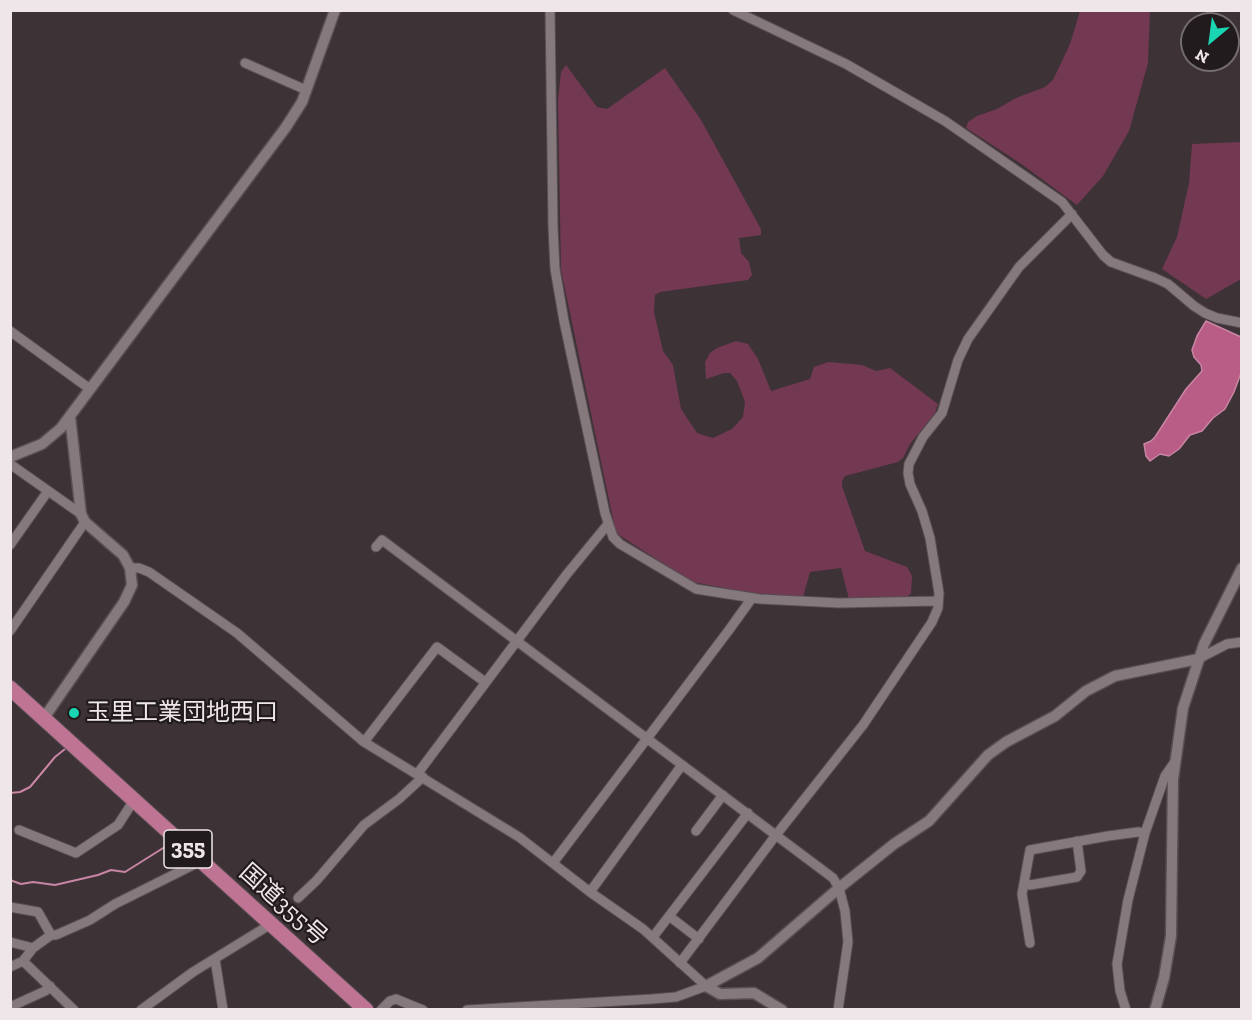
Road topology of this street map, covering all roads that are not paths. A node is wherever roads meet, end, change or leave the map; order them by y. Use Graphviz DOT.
graph roads {
  1 [pos="335,10"];
  2 [pos="550,10"];
  3 [pos="733,10"];
  4 [pos="244,63"];
  5 [pos="306,90"];
  6 [pos="1072,214"];
  7 [pos="1242,322"];
  8 [pos="10,331"];
  9 [pos="90,389"];
  10 [pos="70,416"];
  11 [pos="10,457"];
  12 [pos="10,464"];
  13 [pos="48,491"];
  14 [pos="83,518"];
  15 [pos="608,524"];
  16 [pos="10,545"];
  17 [pos="376,547"];
  18 [pos="130,568"];
  19 [pos="1242,568"];
  20 [pos="752,598"];
  21 [pos="938,601"];
  22 [pos="10,631"];
  23 [pos="516,640"];
  24 [pos="1242,642"];
  25 [pos="1198,659"];
  26 [pos="485,682"];
  27 [pos="10,688"];
  28 [pos="44,718"];
  29 [pos="646,738"];
  30 [pos="364,742"];
  31 [pos="1174,763"];
  32 [pos="682,765"];
  33 [pos="420,775"];
  34 [pos="723,795"];
  35 [pos="134,800"];
  36 [pos="748,813"];
  37 [pos="19,830"];
  38 [pos="696,831"];
  39 [pos="1145,834"];
  40 [pos="776,835"];
  41 [pos="1077,841"];
  42 [pos="201,861"];
  43 [pos="553,863"];
  44 [pos="1024,883"];
  45 [pos="839,888"];
  46 [pos="590,892"];
  47 [pos="298,898"];
  48 [pos="10,907"];
  49 [pos="669,916"];
  50 [pos="271,924"];
  51 [pos="51,935"];
  52 [pos="653,937"];
  53 [pos="699,939"];
  54 [pos="10,942"];
  55 [pos="1030,943"];
  56 [pos="33,948"];
  57 [pos="215,959"];
  58 [pos="23,961"];
  59 [pos="680,963"];
  60 [pos="10,967"];
  61 [pos="50,986"];
  62 [pos="706,986"];
  63 [pos="551,1006"];
  64 [pos="10,1007"];
  65 [pos="516,1008"];
  66 [pos="74,1010"];
  67 [pos="141,1010"];
  68 [pos="223,1010"];
  69 [pos="366,1010"];
  70 [pos="381,1010"];
  71 [pos="423,1010"];
  72 [pos="467,1010"];
  73 [pos="782,1010"];
  74 [pos="838,1010"];
  75 [pos="1126,1010"];
  76 [pos="1155,1010"];
  1 -- 5 [label="street"];
  2 -- 15 [label="street"];
  3 -- 6 [label="street"];
  4 -- 5 [label="street"];
  5 -- 9 [label="street"];
  6 -- 7 [label="street"];
  6 -- 21 [label="street"];
  8 -- 9 [label="street"];
  9 -- 10 [label="street"];
  10 -- 11 [label="street"];
  10 -- 14 [label="street"];
  12 -- 13 [label="street"];
  13 -- 14 [label="street"];
  13 -- 16 [label="street"];
  14 -- 18 [label="street"];
  14 -- 22 [label="street"];
  15 -- 20 [label="street"];
  15 -- 23 [label="street"];
  17 -- 23 [label="street"];
  18 -- 28 [label="street"];
  18 -- 30 [label="street"];
  19 -- 25 [label="street"];
  20 -- 21 [label="street"];
  20 -- 29 [label="street"];
  21 -- 40 [label="street"];
  23 -- 26 [label="street"];
  23 -- 29 [label="street"];
  24 -- 25 [label="street"];
  25 -- 31 [label="street"];
  25 -- 45 [label="street"];
  26 -- 30 [label="street"];
  26 -- 33 [label="street"];
  27 -- 28 [label="highway, 国道355号 / 355"];
  28 -- 35 [label="highway, 国道355号 / 355"];
  29 -- 32 [label="street"];
  29 -- 43 [label="street"];
  30 -- 33 [label="street"];
  31 -- 39 [label="street"];
  31 -- 76 [label="street"];
  32 -- 34 [label="street"];
  32 -- 46 [label="street"];
  33 -- 43 [label="street"];
  33 -- 47 [label="street"];
  34 -- 36 [label="street"];
  34 -- 38 [label="street"];
  35 -- 37 [label="street"];
  35 -- 42 [label="highway, 国道355号 / 355"];
  36 -- 40 [label="street"];
  36 -- 49 [label="street"];
  39 -- 41 [label="street"];
  39 -- 75 [label="street"];
  40 -- 45 [label="street"];
  40 -- 53 [label="street"];
  41 -- 44 [label="street"];
  41 -- 44 [label="street"];
  42 -- 50 [label="highway, 国道355号 / 355"];
  42 -- 51 [label="street"];
  43 -- 46 [label="street"];
  44 -- 55 [label="street"];
  45 -- 62 [label="street"];
  45 -- 74 [label="street"];
  46 -- 52 [label="street"];
  48 -- 51 [label="street"];
  49 -- 52 [label="street"];
  49 -- 53 [label="street"];
  50 -- 57 [label="street"];
  50 -- 69 [label="highway, 国道355号 / 355"];
  51 -- 56 [label="street"];
  52 -- 59 [label="street"];
  53 -- 59 [label="street"];
  54 -- 56 [label="street"];
  56 -- 58 [label="street"];
  57 -- 67 [label="street"];
  57 -- 68 [label="street"];
  58 -- 60 [label="street"];
  58 -- 61 [label="street"];
  59 -- 62 [label="street"];
  61 -- 64 [label="street"];
  61 -- 66 [label="street"];
  62 -- 63 [label="street"];
  62 -- 73 [label="street"];
  63 -- 65 [label="street"];
  65 -- 72 [label="street"];
  70 -- 71 [label="street"];
}
